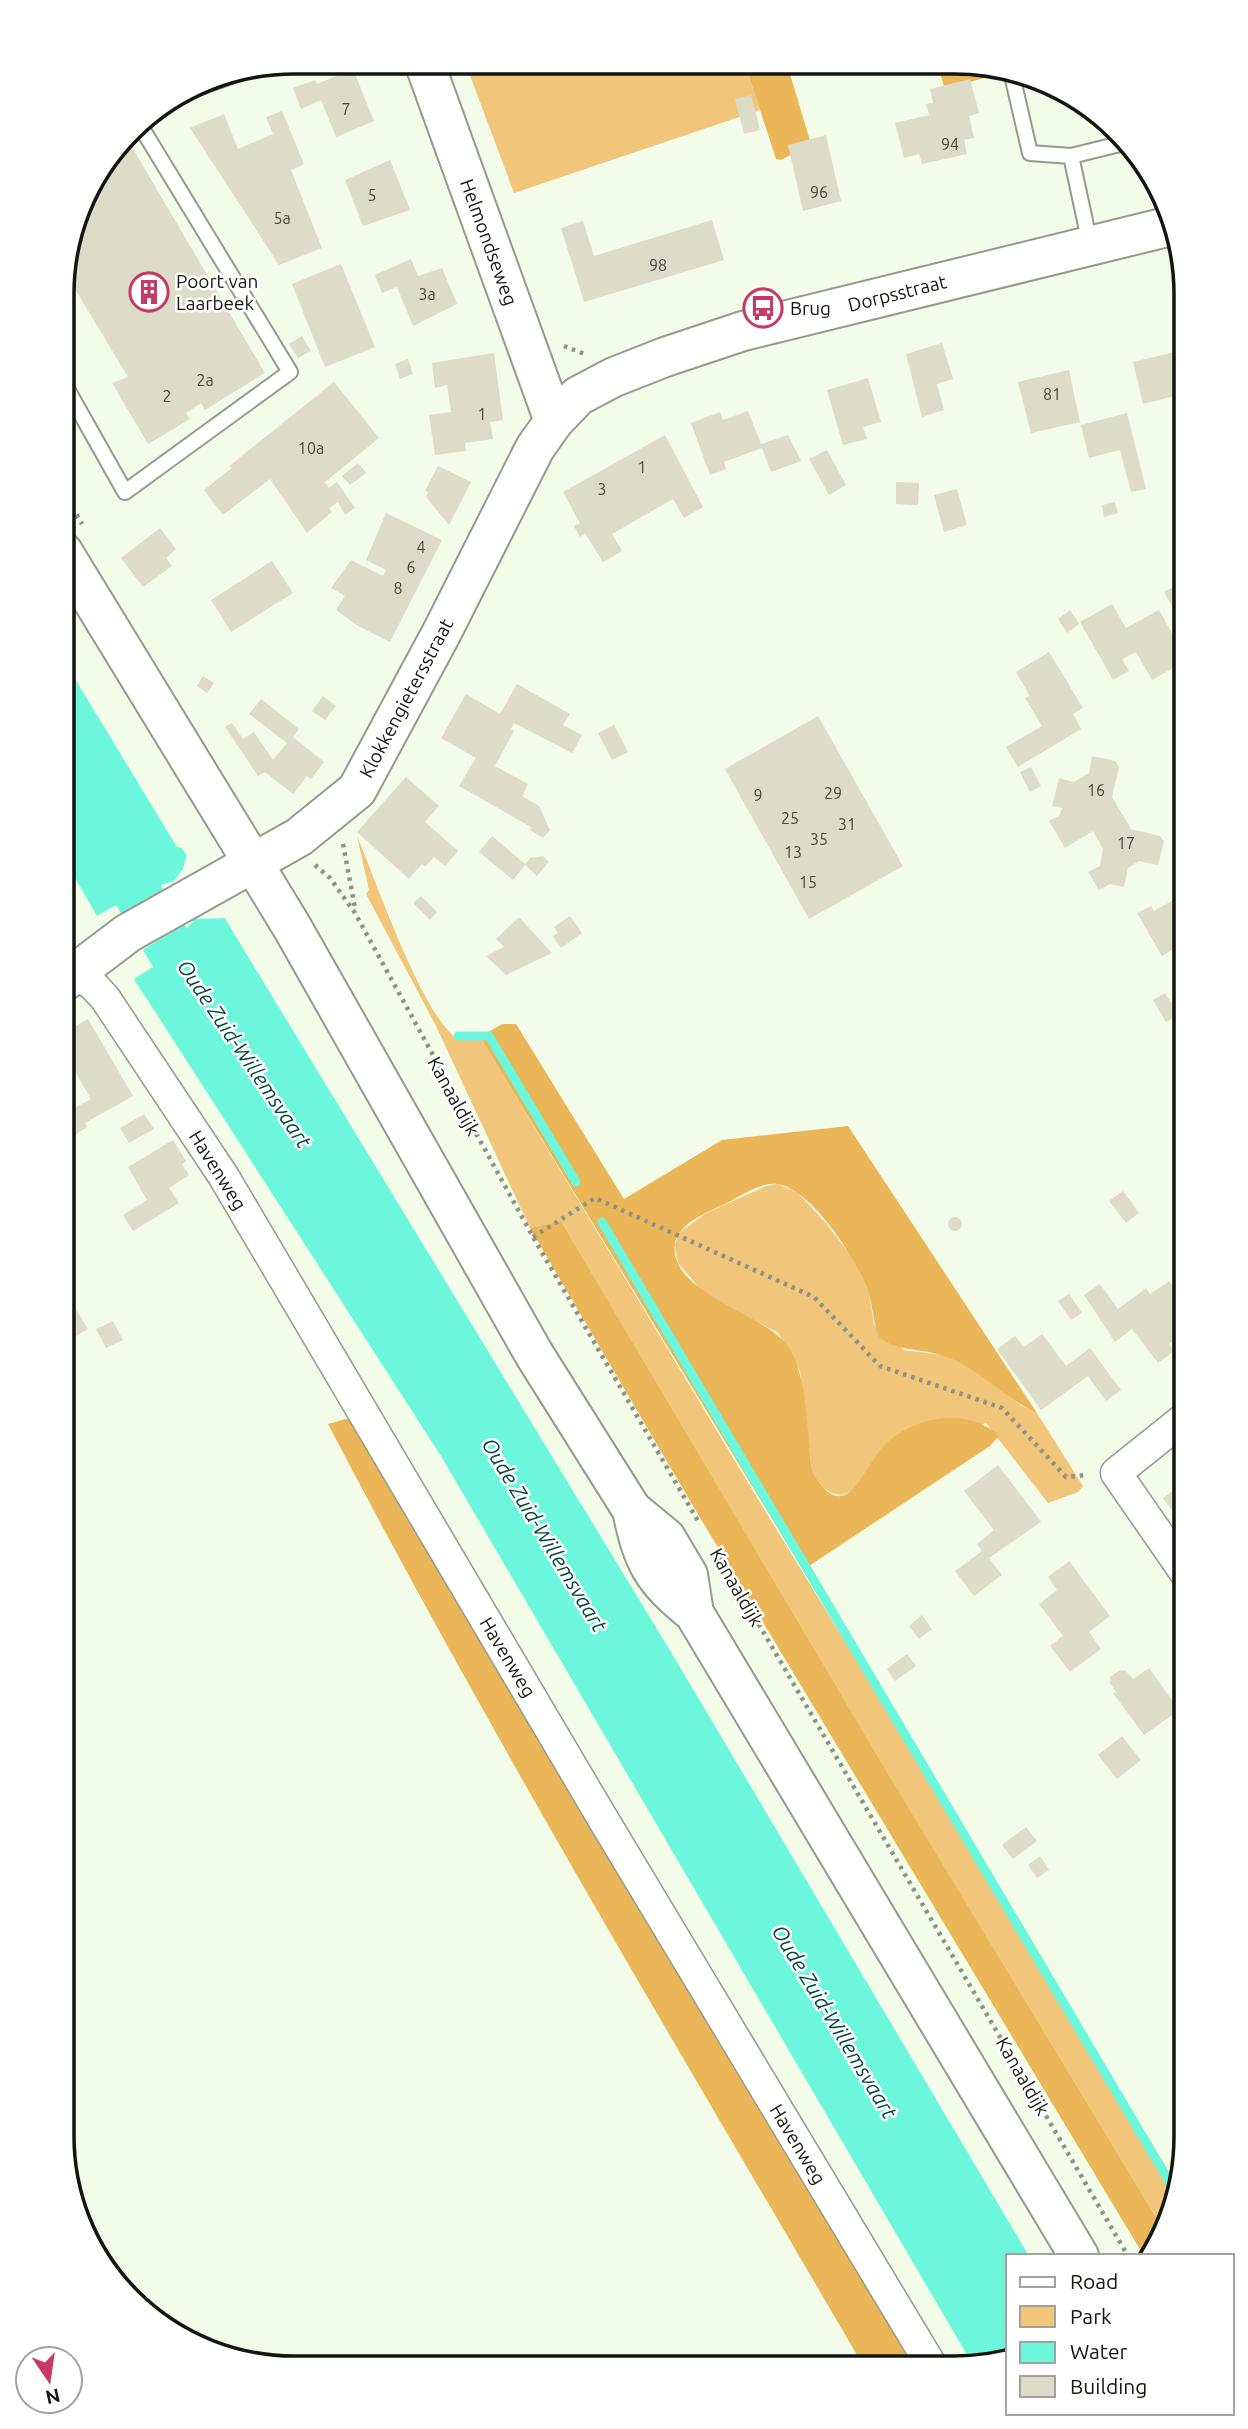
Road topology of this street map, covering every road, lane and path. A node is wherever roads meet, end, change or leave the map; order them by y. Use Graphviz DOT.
graph roads {
  1 [pos="428,74"];
  2 [pos="1014,82"];
  3 [pos="144,132"];
  4 [pos="1116,145"];
  5 [pos="1071,156"];
  6 [pos="1164,228"];
  7 [pos="1090,246"];
  8 [pos="74,402"];
  9 [pos="554,421"];
  10 [pos="74,570"];
  11 [pos="337,807"];
  12 [pos="289,843"];
  13 [pos="255,863"];
  14 [pos="355,912"];
  15 [pos="74,968"];
  16 [pos="74,976"];
  17 [pos="533,1237"];
  18 [pos="1174,1426"];
  19 [pos="1116,1472"];
  20 [pos="701,1525"];
  21 [pos="715,1549"];
  22 [pos="1174,1557"];
  23 [pos="1078,2254"];
  24 [pos="1127,2254"];
  25 [pos="926,2356"];
  1 -- 9 [label="main road, Helmondseweg"];
  2 -- 5 [label="lane"];
  3 -- 8 [label="lane"];
  4 -- 5 [label="lane"];
  5 -- 7 [label="lane"];
  6 -- 7 [label="main road, Dorpsstraat"];
  7 -- 9 [label="main road, Dorpsstraat"];
  9 -- 11 [label="main road, Klokkengietersstraat"];
  10 -- 13 [label="main road"];
  11 -- 12 [label="main road, Klokkengietersstraat"];
  11 -- 14 [label="path, Kanaaldijk"];
  12 -- 13 [label="main road, Klokkengietersstraat"];
  12 -- 14 [label="path, Kanaaldijk"];
  13 -- 15 [label="main road, Klokkengietersstraat"];
  13 -- 23 [label="main road"];
  14 -- 17 [label="path, Kanaaldijk"];
  16 -- 25 [label="street, Havenweg"];
  17 -- 19 [label="path"];
  17 -- 20 [label="path, Kanaaldijk"];
  18 -- 19 [label="street"];
  19 -- 22 [label="street"];
  21 -- 24 [label="path, Kanaaldijk"];
}
